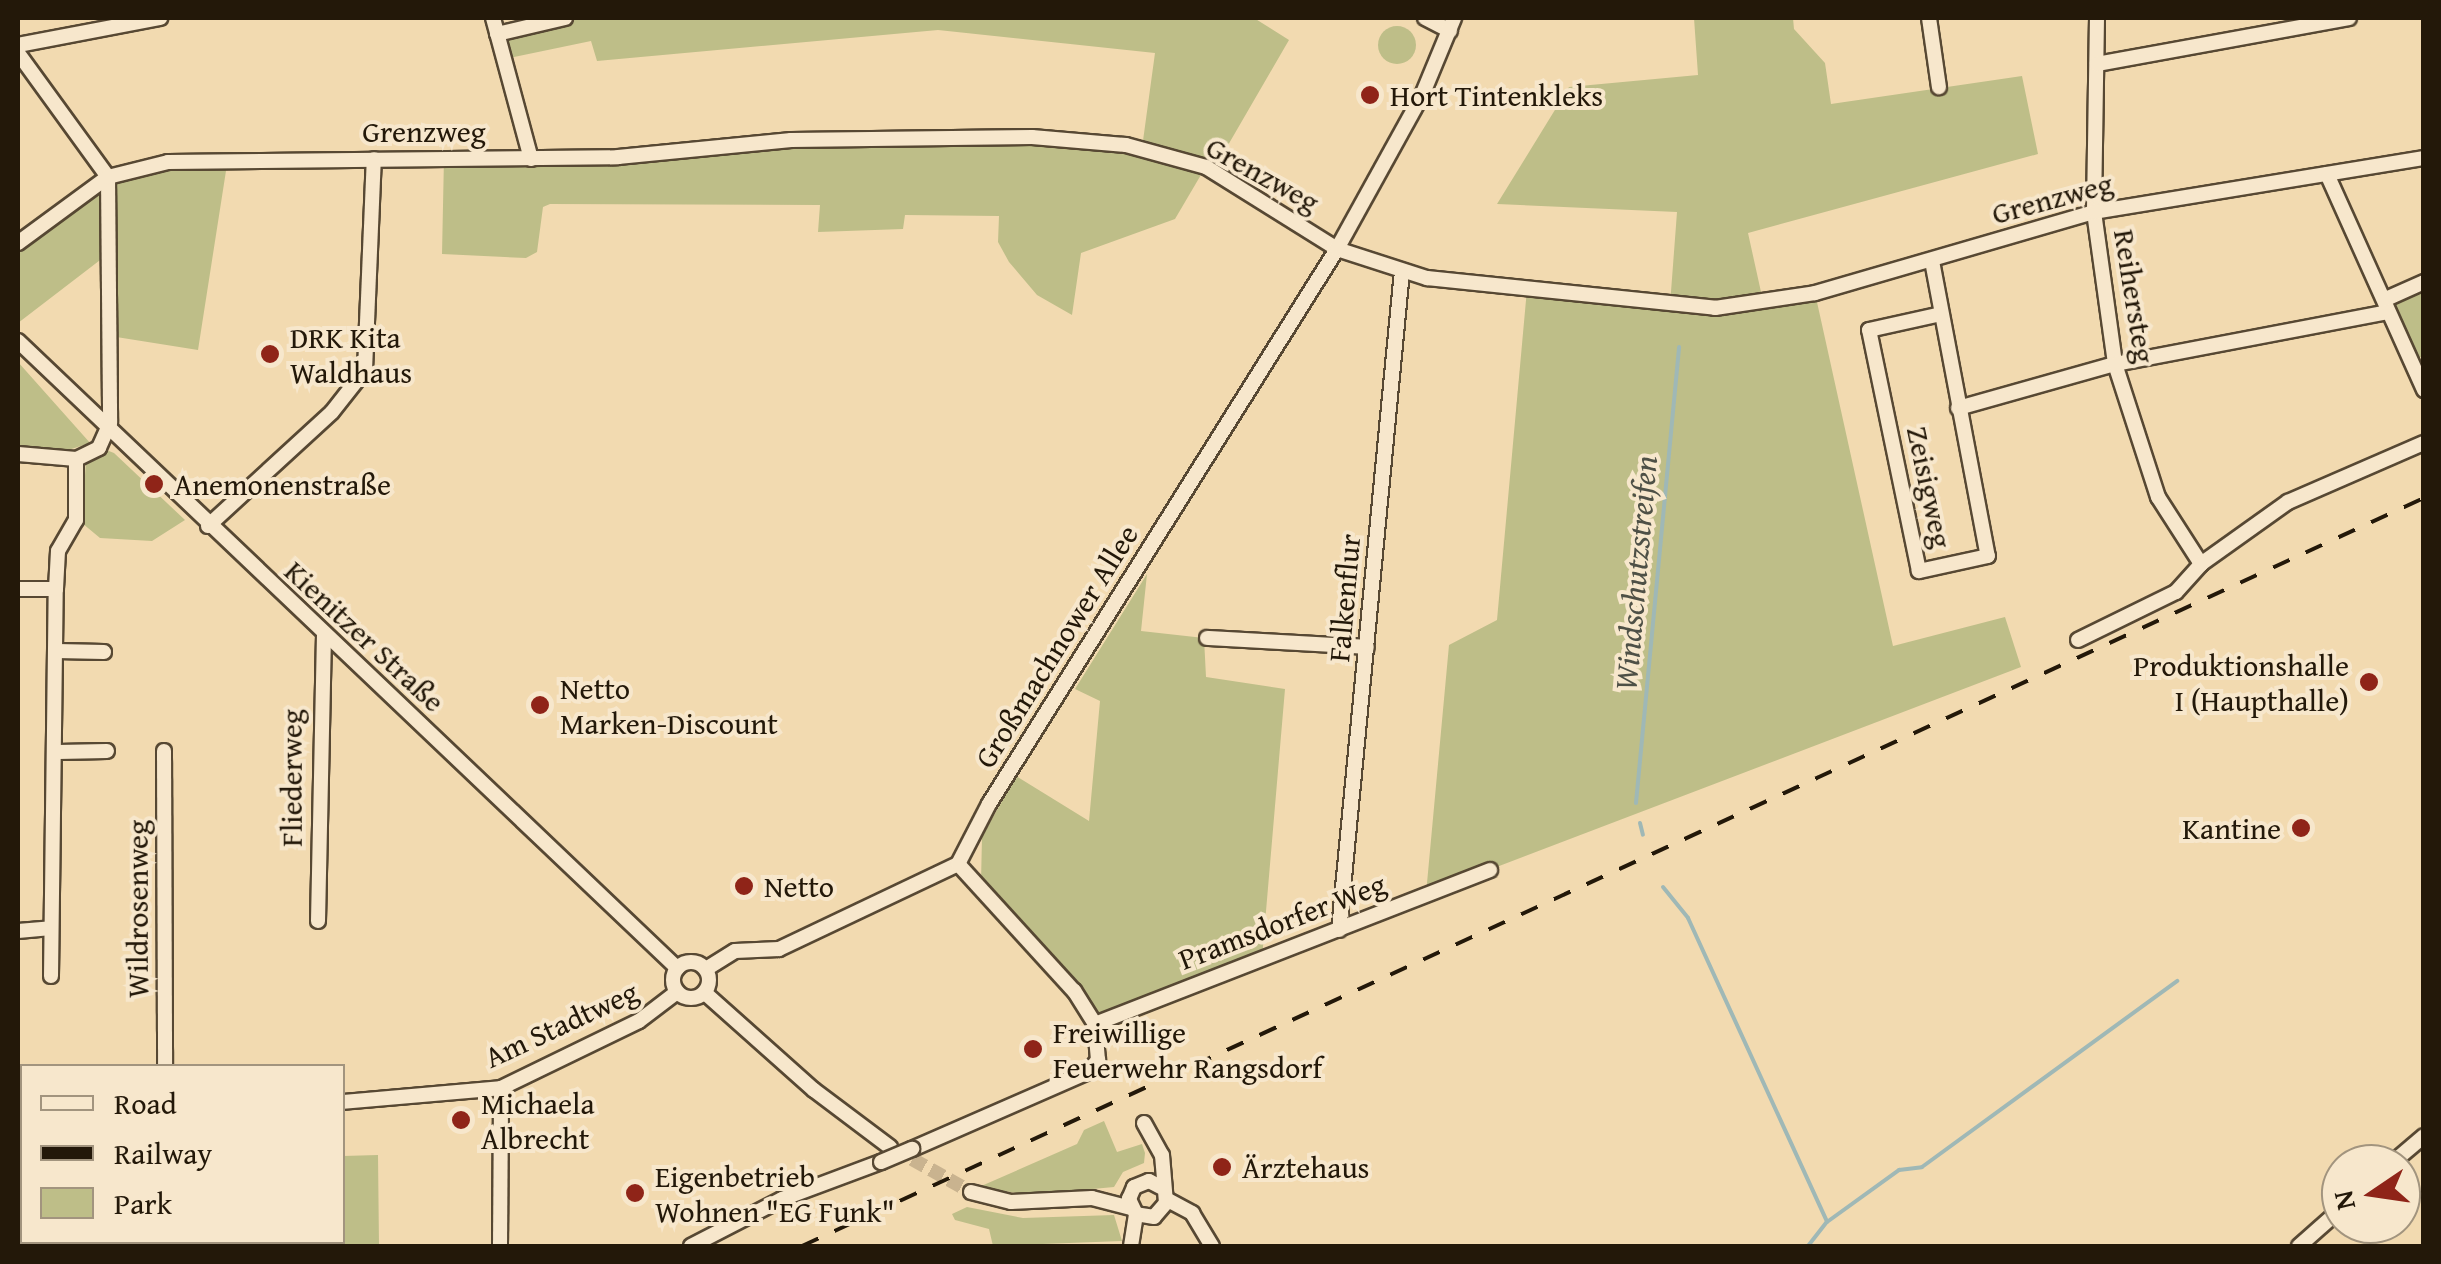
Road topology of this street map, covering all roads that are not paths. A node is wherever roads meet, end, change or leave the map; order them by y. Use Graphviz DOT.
graph roads {
  1 [pos="160,18"];
  2 [pos="493,18"];
  3 [pos="565,18"];
  4 [pos="1425,18"];
  5 [pos="1929,18"];
  6 [pos="2097,18"];
  7 [pos="2349,18"];
  8 [pos="1452,24"];
  9 [pos="497,34"];
  10 [pos="18,44"];
  11 [pos="18,52"];
  12 [pos="2097,64"];
  13 [pos="1939,87"];
  14 [pos="531,158"];
  15 [pos="2424,158"];
  16 [pos="374,159"];
  17 [pos="2327,174"];
  18 [pos="108,177"];
  19 [pos="2094,212"];
  20 [pos="18,243"];
  21 [pos="1337,249"];
  22 [pos="1932,260"];
  23 [pos="1402,270"];
  24 [pos="2424,282"];
  25 [pos="2386,305"];
  26 [pos="1941,314"];
  27 [pos="18,341"];
  28 [pos="2417,359"];
  29 [pos="2115,364"];
  30 [pos="2424,390"];
  31 [pos="1958,408"];
  32 [pos="108,431"];
  33 [pos="2424,444"];
  34 [pos="18,454"];
  35 [pos="76,459"];
  36 [pos="208,526"];
  37 [pos="2201,564"];
  38 [pos="18,589"];
  39 [pos="56,589"];
  40 [pos="324,635"];
  41 [pos="1207,638"];
  42 [pos="2078,640"];
  43 [pos="1368,647"];
  44 [pos="57,651"];
  45 [pos="104,652"];
  46 [pos="107,751"];
  47 [pos="164,751"];
  48 [pos="58,752"];
  49 [pos="958,864"];
  50 [pos="1490,870"];
  51 [pos="318,921"];
  52 [pos="51,928"];
  53 [pos="1339,930"];
  54 [pos="18,931"];
  55 [pos="677,968"];
  56 [pos="706,969"];
  57 [pos="51,976"];
  58 [pos="677,992"];
  59 [pos="704,993"];
  60 [pos="1095,1024"];
  61 [pos="165,1064"];
  62 [pos="501,1088"];
  63 [pos="345,1102"];
  64 [pos="890,1146"];
  65 [pos="1138,1186"];
  66 [pos="971,1192"];
  67 [pos="1164,1193"];
  68 [pos="1092,1198"];
  69 [pos="1133,1211"];
  70 [pos="1157,1216"];
  71 [pos="1199,1223"];
  72 [pos="2321,1227"];
  73 [pos="500,1246"];
  74 [pos="691,1246"];
  75 [pos="1131,1246"];
  76 [pos="1139,1246"];
  77 [pos="1212,1246"];
  78 [pos="2299,1246"];
  1 -- 10 [label="street"];
  2 -- 9 [label="street"];
  3 -- 9 [label="street"];
  4 -- 8 [label="street"];
  5 -- 13 [label="street"];
  6 -- 12 [label="street, Reihersteg"];
  7 -- 12 [label="street"];
  8 -- 21 [label="street, Großmachnower Allee"];
  9 -- 14 [label="street"];
  11 -- 18 [label="street"];
  12 -- 19 [label="street, Reihersteg"];
  14 -- 16 [label="street, Grenzweg"];
  14 -- 21 [label="street, Grenzweg"];
  15 -- 17 [label="street, Grenzweg"];
  16 -- 18 [label="street, Grenzweg"];
  16 -- 36 [label="street"];
  17 -- 19 [label="street, Grenzweg"];
  17 -- 25 [label="street"];
  18 -- 20 [label="street, Grenzweg"];
  18 -- 32 [label="street"];
  19 -- 22 [label="street, Grenzweg"];
  19 -- 29 [label="street, Reihersteg"];
  21 -- 23 [label="street, Grenzweg"];
  21 -- 49 [label="street, Großmachnower Allee"];
  22 -- 23 [label="street, Grenzweg"];
  22 -- 26 [label="street, Zeisigweg"];
  23 -- 43 [label="street, Falkenflur"];
  24 -- 25 [label="street, Zeisigweg"];
  25 -- 28 [label="street"];
  25 -- 29 [label="street, Zeisigweg"];
  26 -- 31 [label="street, Zeisigweg"];
  26 -- 31 [label="street, Zeisigweg"];
  27 -- 32 [label="street, Kienitzer Straße"];
  28 -- 30 [label="street"];
  29 -- 31 [label="street, Zeisigweg"];
  29 -- 37 [label="street, Reihersteg"];
  32 -- 35 [label="street"];
  32 -- 36 [label="street, Kienitzer Straße"];
  33 -- 37 [label="street"];
  34 -- 35 [label="street"];
  35 -- 39 [label="street"];
  36 -- 40 [label="street, Kienitzer Straße"];
  37 -- 42 [label="street"];
  38 -- 39 [label="street"];
  39 -- 44 [label="street"];
  40 -- 51 [label="street, Fliederweg"];
  40 -- 55 [label="street, Kienitzer Straße"];
  41 -- 43 [label="street"];
  43 -- 53 [label="street, Falkenflur"];
  44 -- 45 [label="street"];
  44 -- 48 [label="street"];
  46 -- 48 [label="street"];
  47 -- 61 [label="street, Wildrosenweg"];
  48 -- 52 [label="street"];
  49 -- 56 [label="street"];
  49 -- 60 [label="street"];
  50 -- 53 [label="street, Pramsdorfer Weg"];
  52 -- 54 [label="street"];
  52 -- 57 [label="street"];
  53 -- 60 [label="street, Pramsdorfer Weg"];
  55 -- 56 [label="street"];
  55 -- 58 [label="street"];
  56 -- 59 [label="street"];
  58 -- 59 [label="street"];
  58 -- 62 [label="street, Am Stadtweg"];
  59 -- 64 [label="street"];
  60 -- 74 [label="street, bridge"];
  62 -- 63 [label="street, Am Stadtweg"];
  62 -- 73 [label="street"];
  65 -- 67 [label="street"];
  65 -- 67 [label="street"];
  65 -- 68 [label="street"];
  65 -- 69 [label="street"];
  66 -- 68 [label="street"];
  67 -- 70 [label="street"];
  67 -- 71 [label="street"];
  68 -- 69 [label="street"];
  69 -- 70 [label="street"];
  69 -- 75 [label="street"];
  70 -- 71 [label="street"];
  70 -- 76 [label="street"];
  71 -- 77 [label="street"];
  72 -- 78 [label="street"];
}
